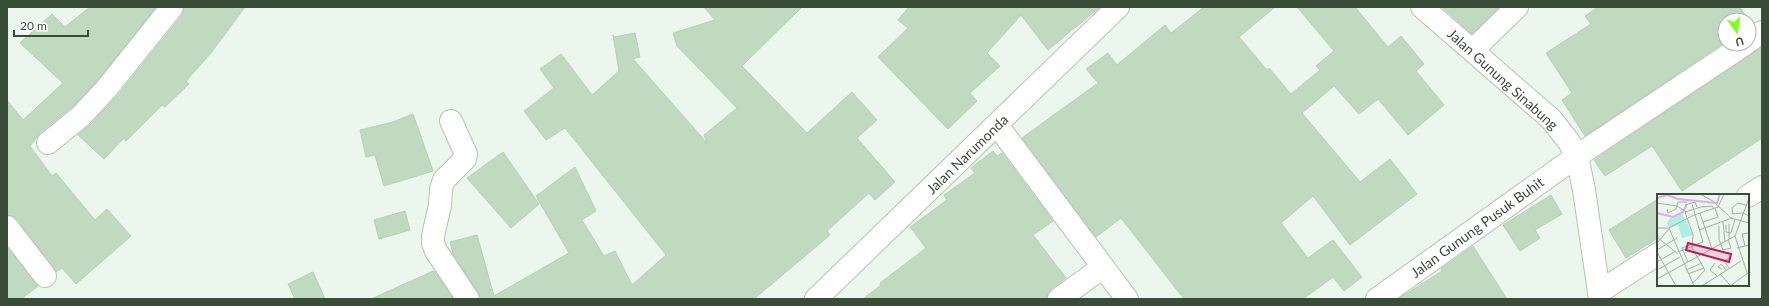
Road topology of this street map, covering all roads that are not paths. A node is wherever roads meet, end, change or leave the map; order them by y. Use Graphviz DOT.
graph roads {
  1 [pos="172,7"];
  2 [pos="1118,7"];
  3 [pos="1422,7"];
  4 [pos="1516,7"];
  5 [pos="1473,50"];
  6 [pos="1733,52"];
  7 [pos="451,121"];
  8 [pos="997,125"];
  9 [pos="48,143"];
  10 [pos="1576,156"];
  11 [pos="1762,187"];
  12 [pos="1749,195"];
  13 [pos="7,227"];
  14 [pos="1657,255"];
  15 [pos="1103,267"];
  16 [pos="45,276"];
  17 [pos="1599,295"];
  18 [pos="468,299"];
  19 [pos="816,299"];
  20 [pos="1059,299"];
  21 [pos="1127,299"];
  22 [pos="1377,299"];
  1 -- 9 [label="street"];
  2 -- 8 [label="street, Jalan Narumonda"];
  3 -- 5 [label="street, Jalan Gunung Sinabung"];
  4 -- 5 [label="street"];
  5 -- 10 [label="street, Jalan Gunung Sinabung"];
  6 -- 10 [label="street, Jalan Gunung Pusuk Buhit"];
  7 -- 18 [label="street"];
  8 -- 15 [label="street"];
  8 -- 19 [label="street, Jalan Narumonda"];
  10 -- 17 [label="street, Jalan Gunung Sinabung"];
  10 -- 22 [label="street, Jalan Gunung Pusuk Buhit"];
  11 -- 12 [label="street"];
  13 -- 16 [label="street"];
  14 -- 17 [label="street"];
  15 -- 20 [label="street"];
  15 -- 21 [label="street"];
}
